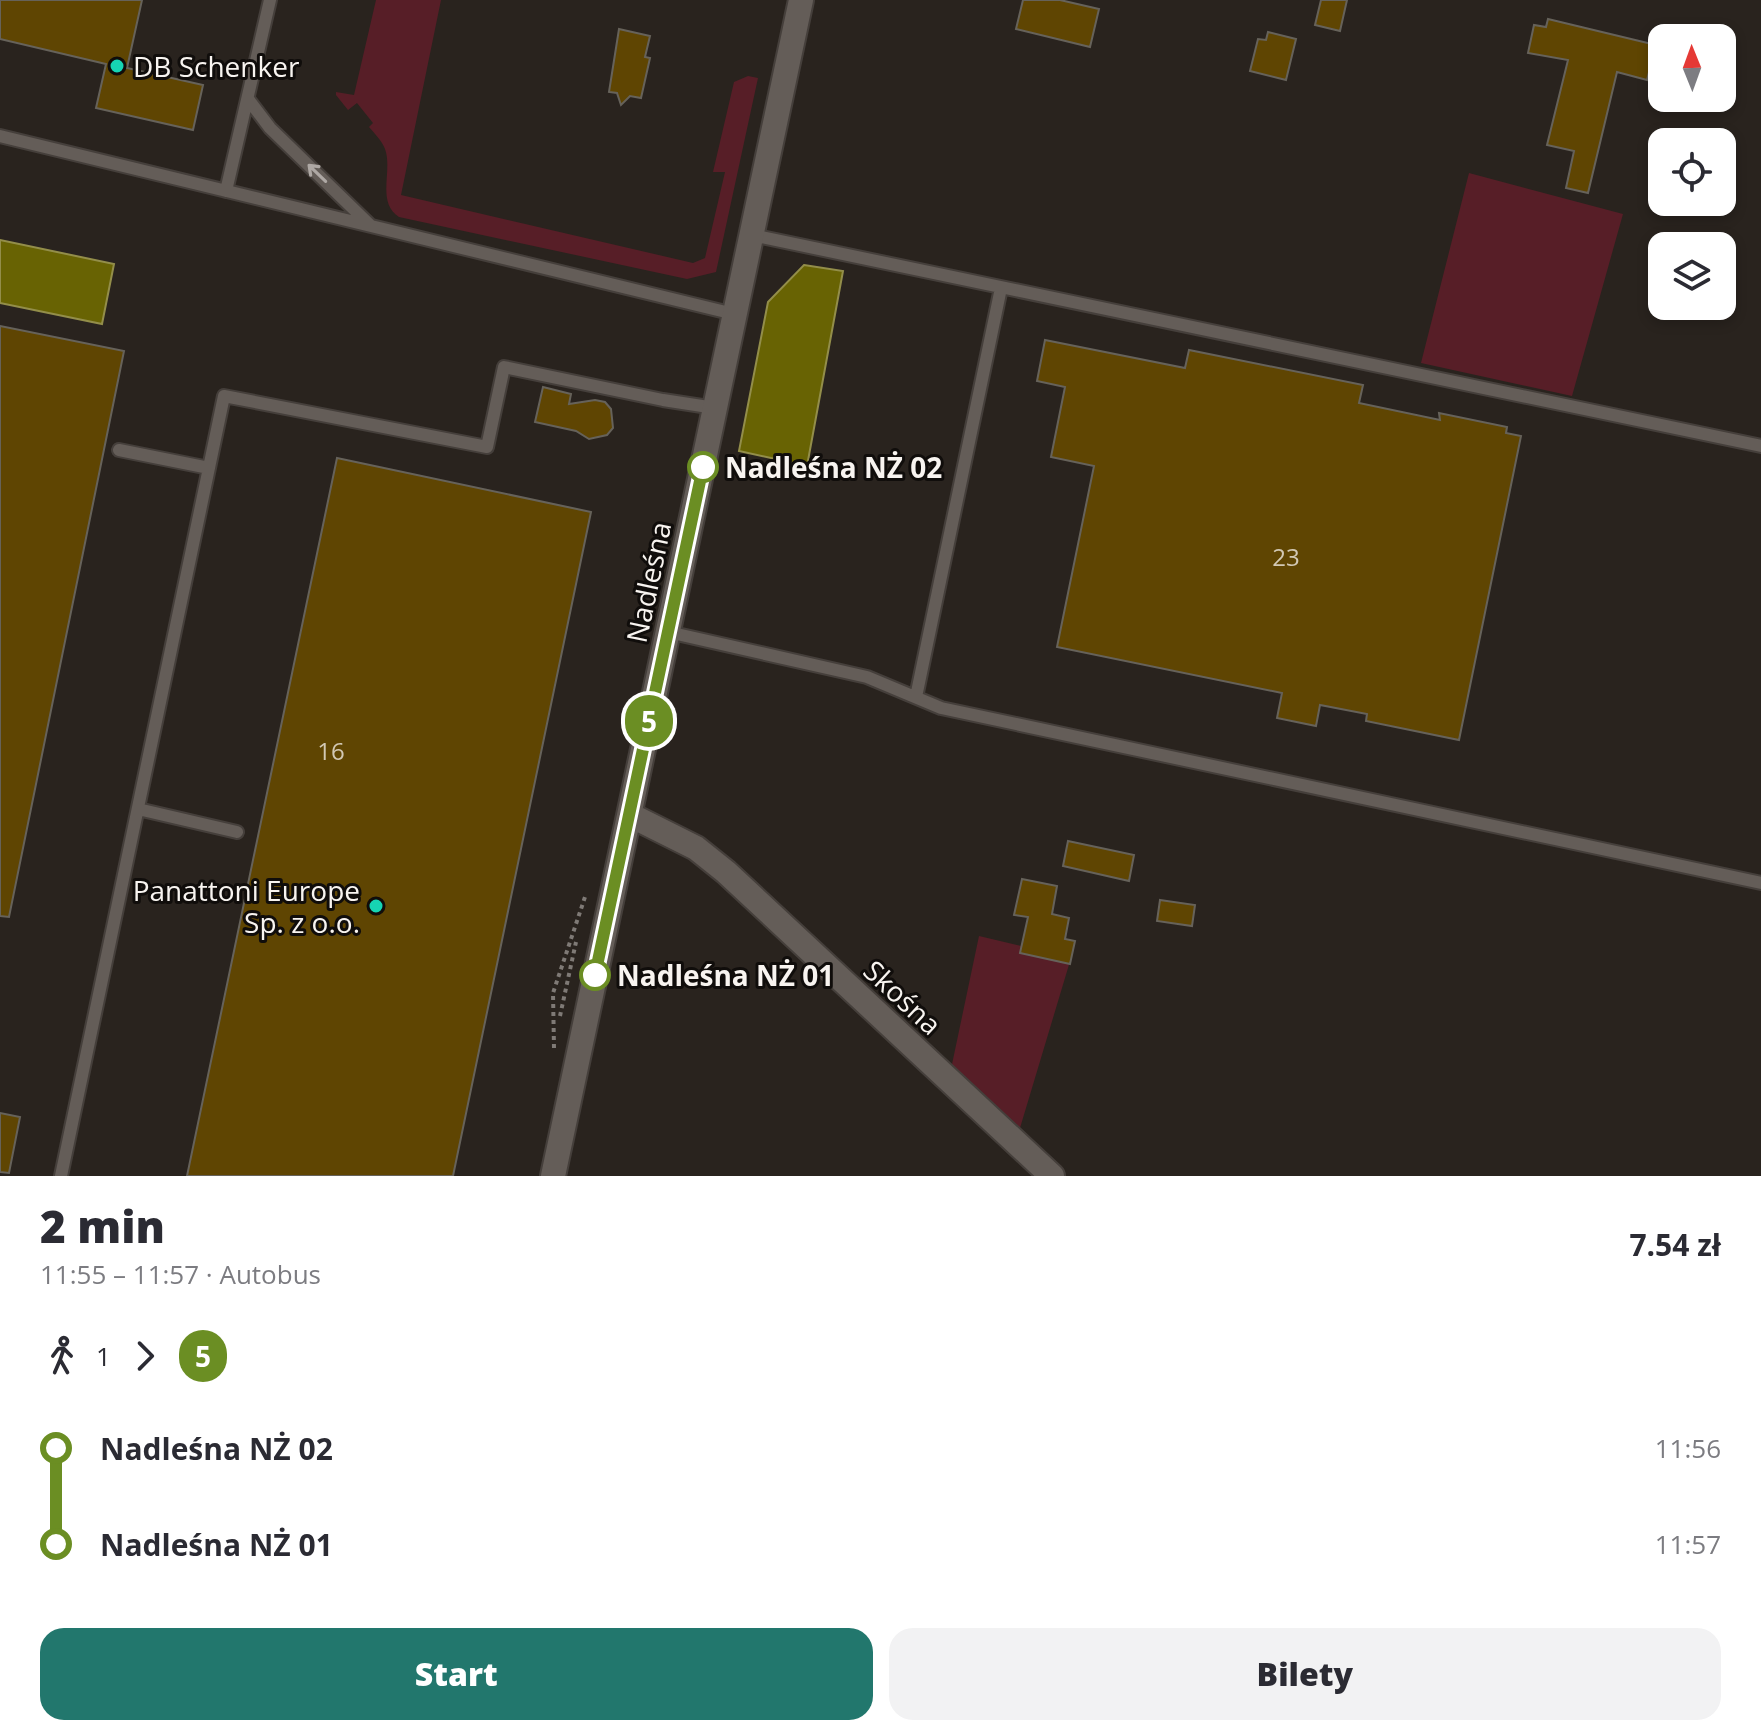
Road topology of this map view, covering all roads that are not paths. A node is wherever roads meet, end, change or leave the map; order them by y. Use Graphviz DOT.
graph roads {
  1 [pos="270,0"];
  2 [pos="801,0"];
  3 [pos="248,99"];
  4 [pos="0,136"];
  5 [pos="226,191"];
  6 [pos="373,227"];
  7 [pos="752,235"];
  8 [pos="1001,288"];
  9 [pos="734,314"];
  10 [pos="715,408"];
  11 [pos="1761,446"];
  12 [pos="119,450"];
  13 [pos="209,468"];
  14 [pos="668,632"];
  15 [pos="916,697"];
  16 [pos="138,809"];
  17 [pos="630,815"];
  18 [pos="237,832"];
  19 [pos="1761,883"];
  20 [pos="61,1176"];
  21 [pos="553,1176"];
  22 [pos="1052,1176"];
  1 -- 3 [label="lane"];
  2 -- 7 [label="street, Nadleśna"];
  3 -- 5 [label="lane"];
  6 -- 3 [label="lane, one-way"];
  4 -- 5 [label="lane"];
  5 -- 6 [label="lane"];
  6 -- 9 [label="lane"];
  7 -- 8 [label="lane"];
  7 -- 9 [label="street, Nadleśna"];
  8 -- 11 [label="lane"];
  8 -- 15 [label="lane"];
  9 -- 10 [label="street, Nadleśna"];
  10 -- 13 [label="lane"];
  10 -- 14 [label="street, Nadleśna"];
  12 -- 13 [label="lane"];
  13 -- 16 [label="lane"];
  14 -- 15 [label="lane"];
  14 -- 17 [label="street, Nadleśna"];
  15 -- 19 [label="lane"];
  16 -- 18 [label="lane"];
  16 -- 20 [label="lane"];
  17 -- 21 [label="street, Nadleśna"];
  17 -- 22 [label="street, Skośna"];
}
